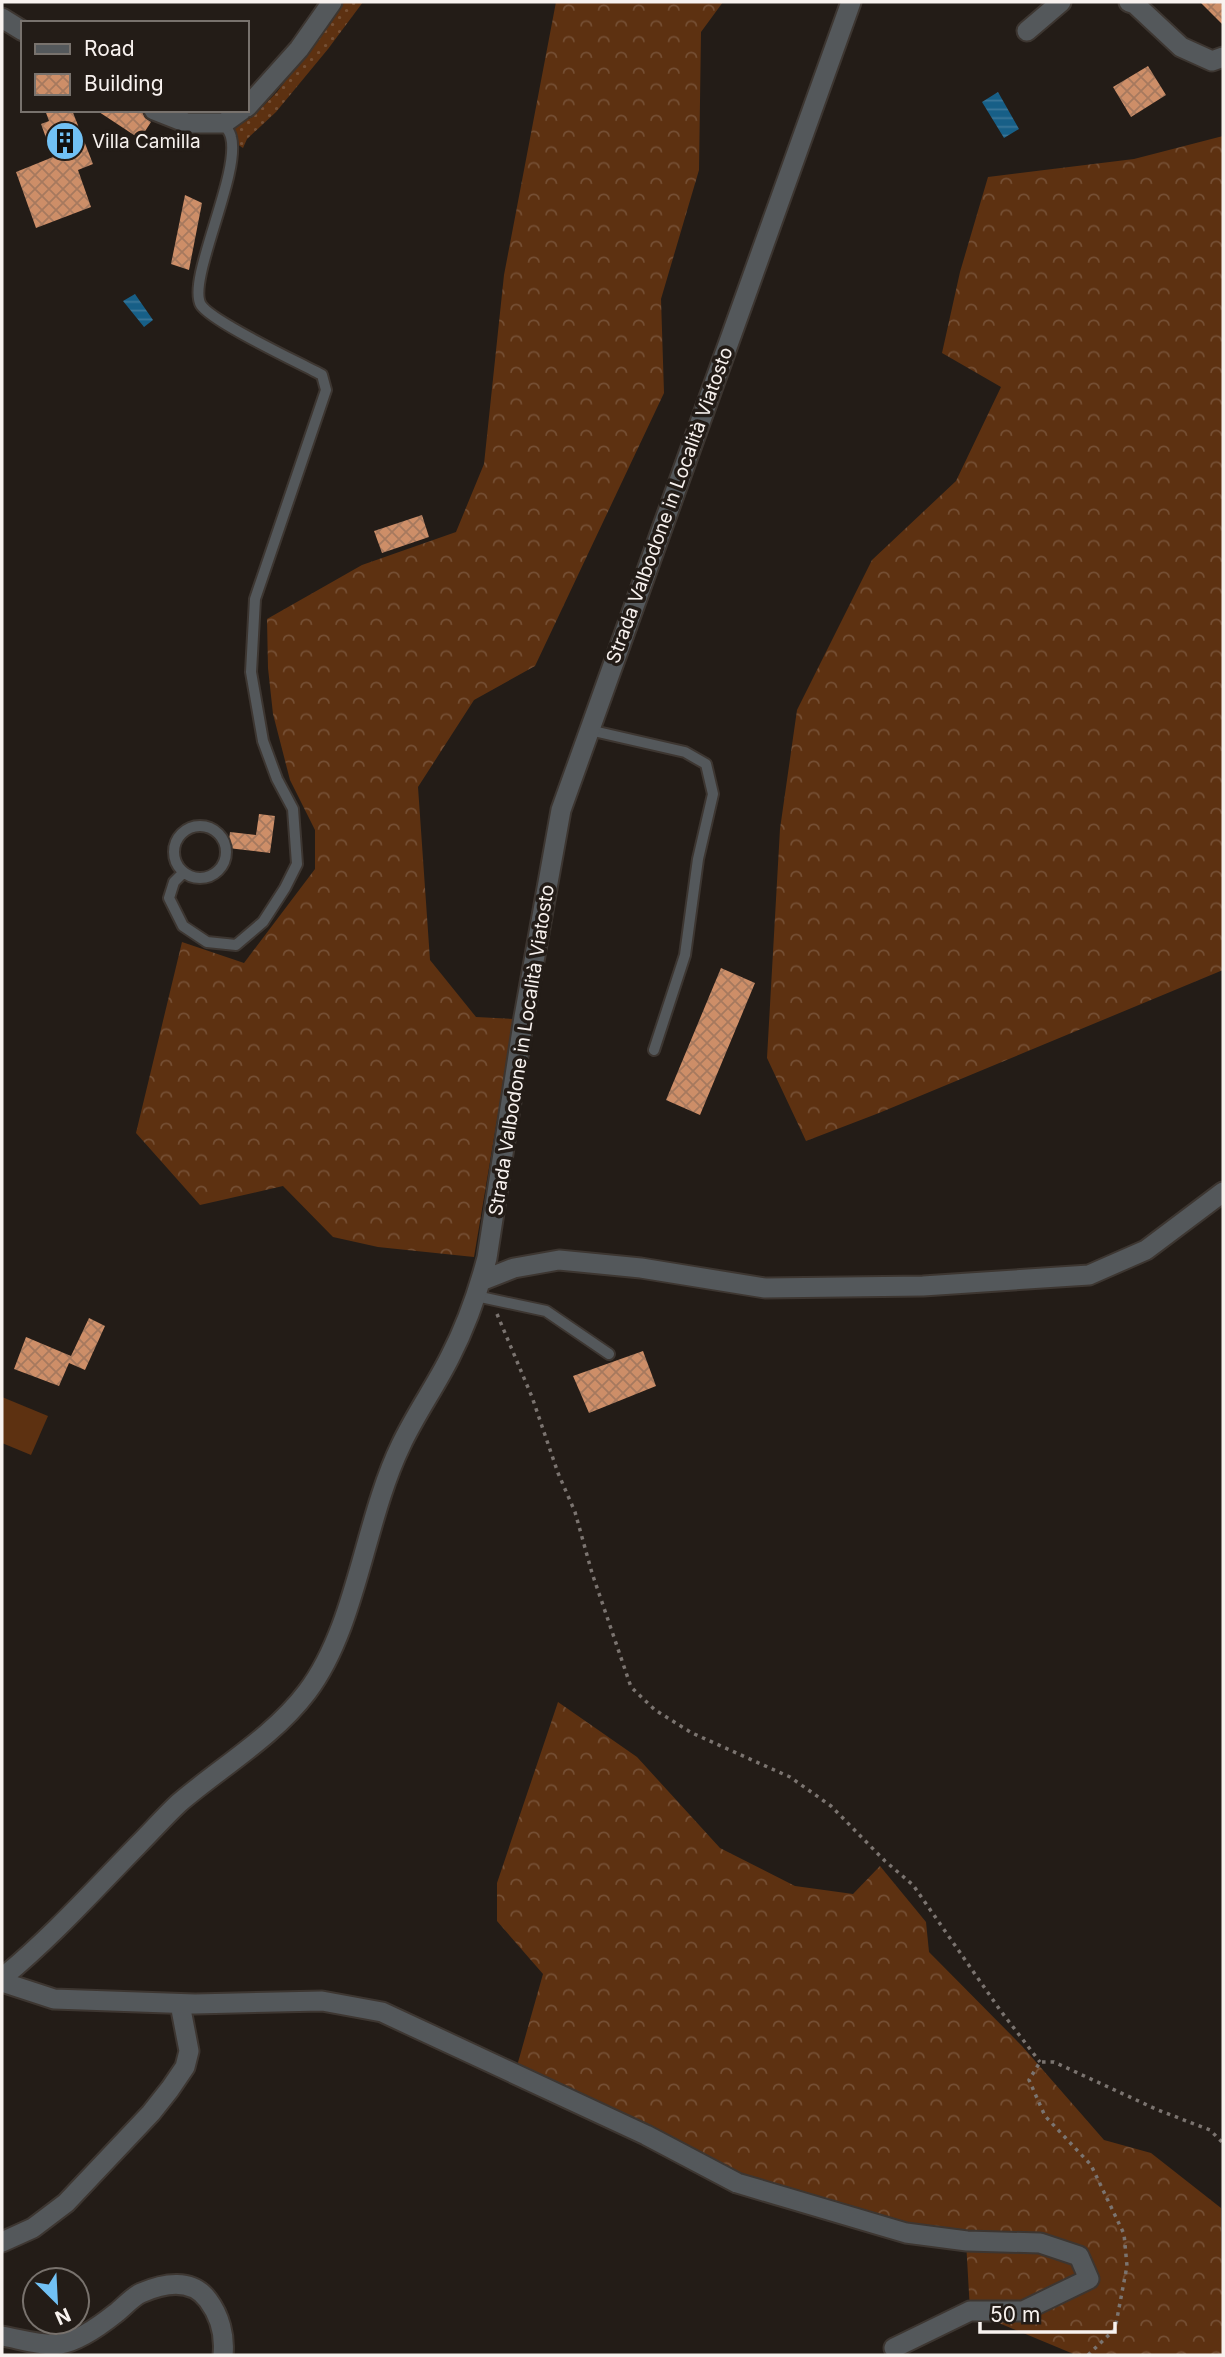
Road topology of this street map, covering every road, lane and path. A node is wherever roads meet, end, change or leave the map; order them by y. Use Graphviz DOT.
graph roads {
  1 [pos="332,2"];
  2 [pos="851,2"];
  3 [pos="1061,2"];
  4 [pos="1129,2"];
  5 [pos="2,18"];
  6 [pos="21,30"];
  7 [pos="1027,32"];
  8 [pos="1223,57"];
  9 [pos="248,106"];
  10 [pos="159,112"];
  11 [pos="239,112"];
  12 [pos="224,122"];
  13 [pos="589,730"];
  14 [pos="183,873"];
  15 [pos="654,1050"];
  16 [pos="1223,1192"];
  17 [pos="481,1292"];
  18 [pos="609,1354"];
  19 [pos="2,1980"];
  20 [pos="180,2004"];
  21 [pos="1040,2062"];
  22 [pos="1223,2143"];
  23 [pos="2,2242"];
  24 [pos="2,2336"];
  25 [pos="894,2348"];
  26 [pos="223,2355"];
  27 [pos="1088,2355"];
  1 -- 9 [label="street"];
  2 -- 13 [label="street, Strada Valbodone in Località Viatosto"];
  3 -- 7 [label="street"];
  4 -- 8 [label="street"];
  5 -- 6 [label="street"];
  10 -- 12 [label="street"];
  11 -- 12 [label="street"];
  12 -- 14 [label="lane"];
  13 -- 15 [label="lane"];
  13 -- 17 [label="street, Strada Valbodone in Località Viatosto"];
  14 -- 14 [label="lane"];
  16 -- 17 [label="street"];
  17 -- 18 [label="lane"];
  17 -- 19 [label="street, Strada Valbodone in Località Viatosto"];
  17 -- 21 [label="path"];
  19 -- 20 [label="street"];
  20 -- 23 [label="street"];
  20 -- 25 [label="street"];
  21 -- 22 [label="path"];
  21 -- 27 [label="path"];
  24 -- 26 [label="street"];
}
